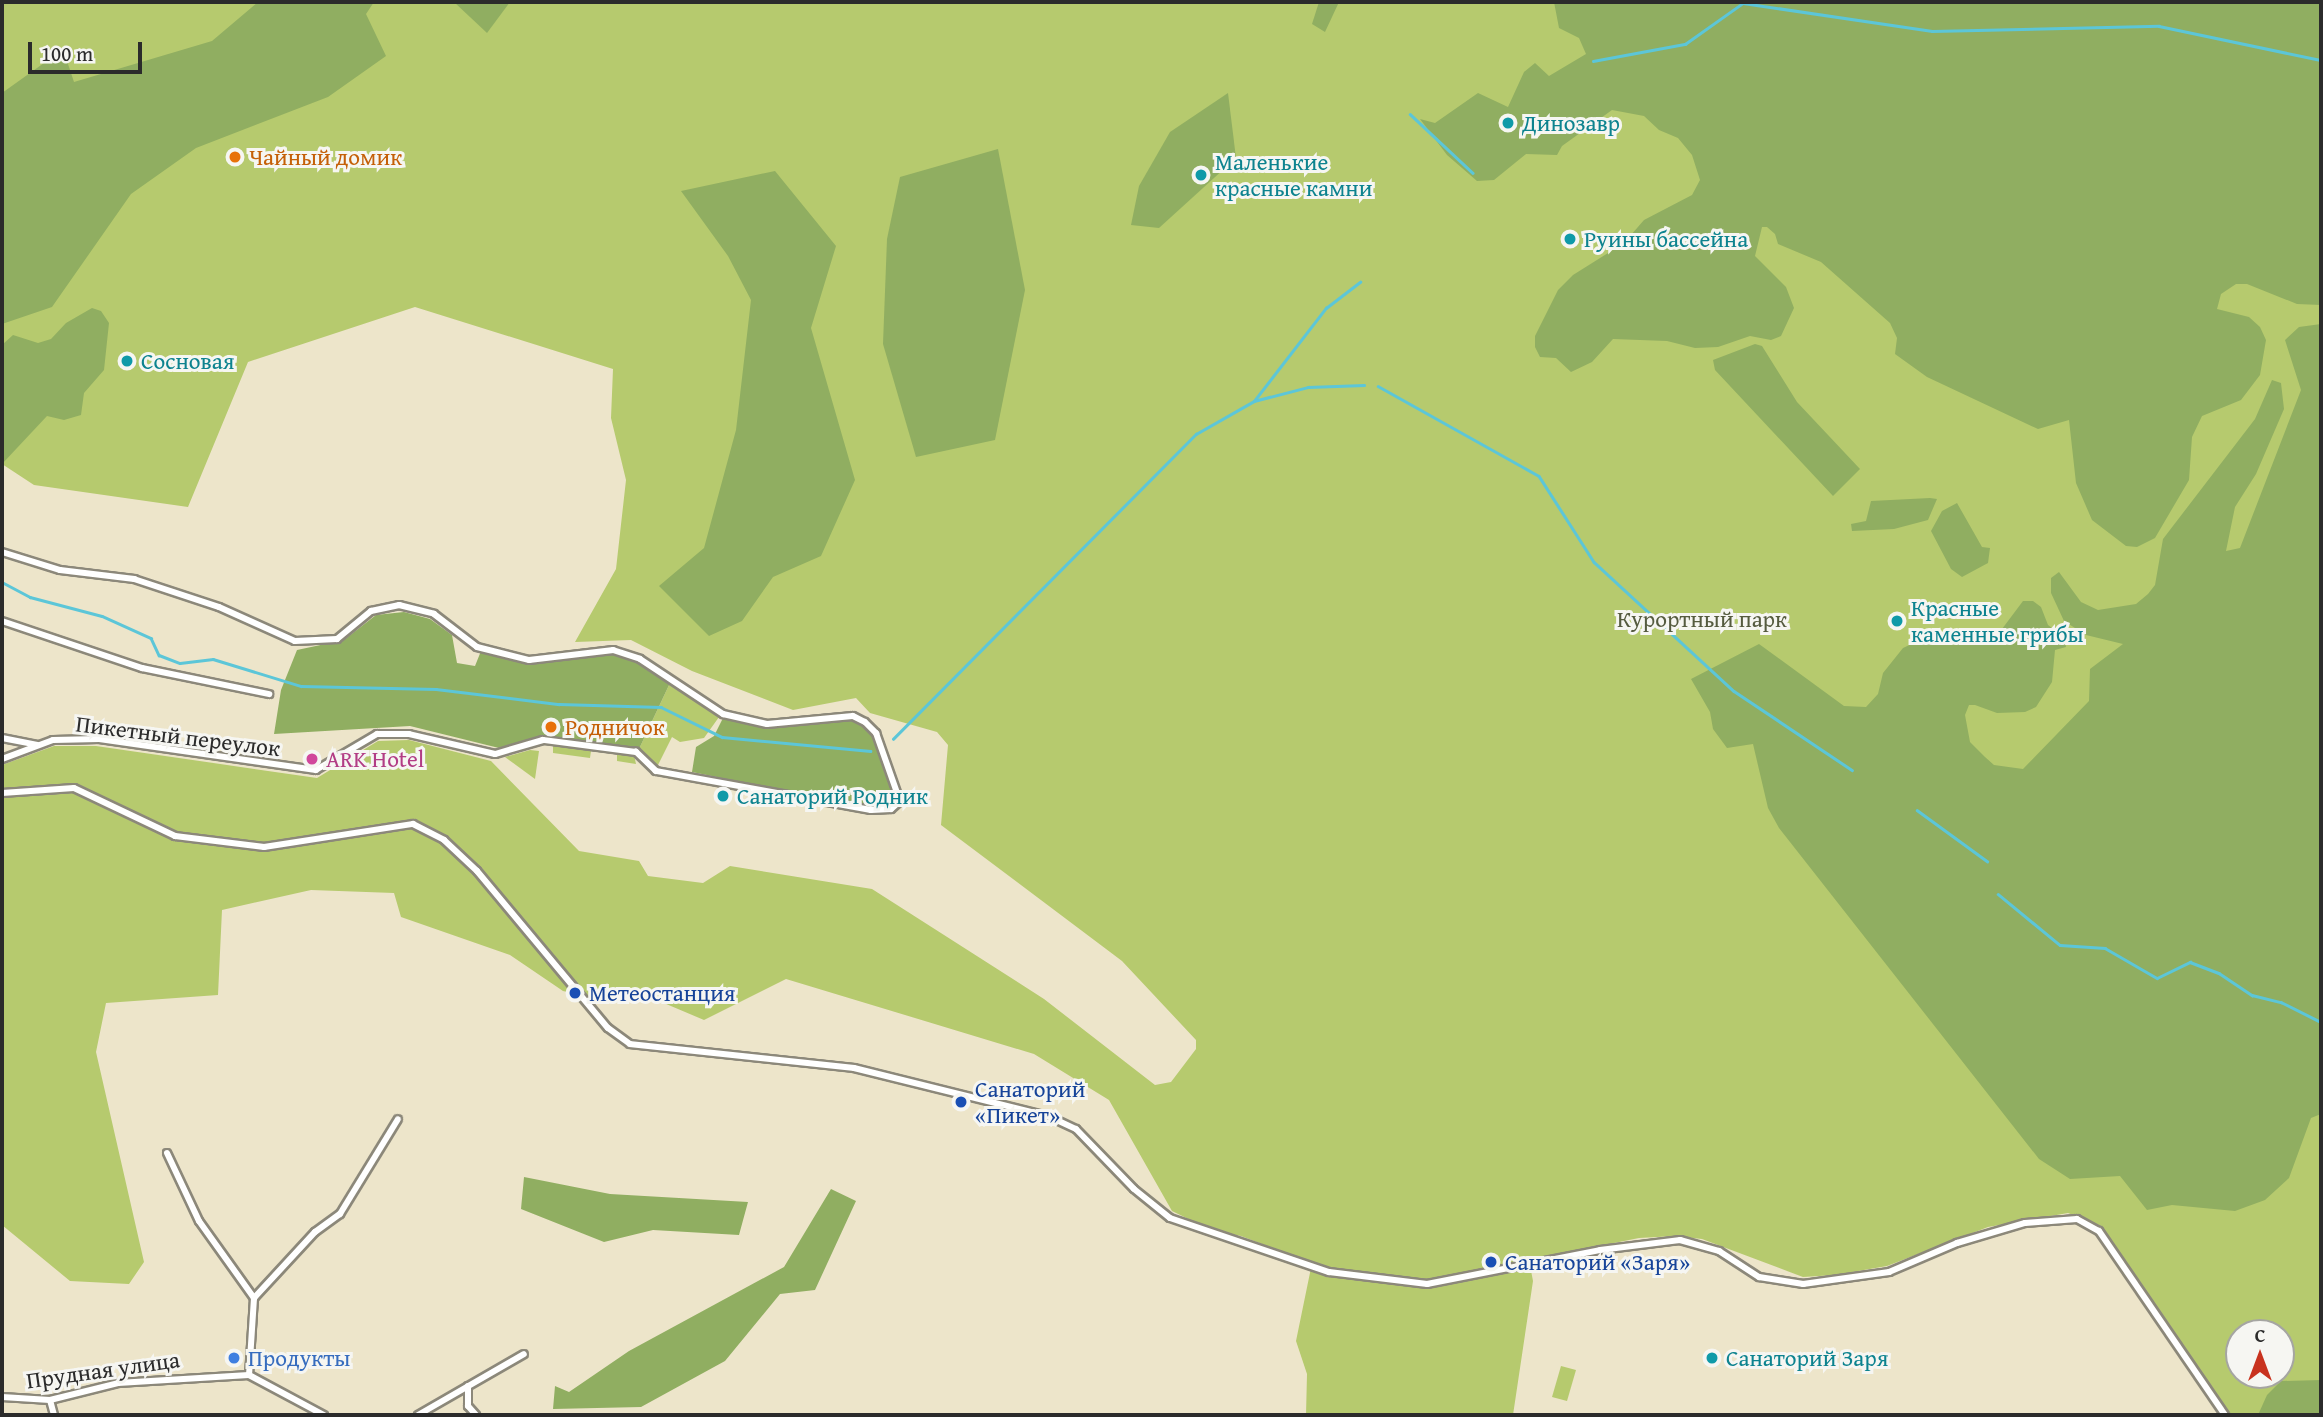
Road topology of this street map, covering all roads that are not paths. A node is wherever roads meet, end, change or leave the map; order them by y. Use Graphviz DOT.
graph roads {
  1 [pos="2,552"];
  2 [pos="2,621"];
  3 [pos="269,694"];
  4 [pos="2,738"];
  5 [pos="37,745"];
  6 [pos="2,759"];
  7 [pos="2,793"];
  8 [pos="398,1119"];
  9 [pos="167,1153"];
  10 [pos="254,1298"];
  11 [pos="524,1354"];
  12 [pos="249,1375"];
  13 [pos="468,1386"];
  14 [pos="2,1396"];
  15 [pos="50,1400"];
  16 [pos="54,1415"];
  17 [pos="324,1415"];
  18 [pos="418,1415"];
  19 [pos="476,1415"];
  20 [pos="2225,1415"];
  1 -- 5 [label="street, Пикетный переулок"];
  2 -- 3 [label="street"];
  4 -- 5 [label="street, Пикетный переулок"];
  5 -- 6 [label="street, Пикетный переулок"];
  7 -- 20 [label="street"];
  8 -- 10 [label="street"];
  9 -- 10 [label="street"];
  10 -- 12 [label="street"];
  11 -- 13 [label="street"];
  12 -- 15 [label="street, Прудная улица"];
  12 -- 17 [label="street"];
  13 -- 18 [label="street"];
  13 -- 19 [label="street"];
  14 -- 15 [label="street, Прудная улица"];
  15 -- 16 [label="street"];
}
